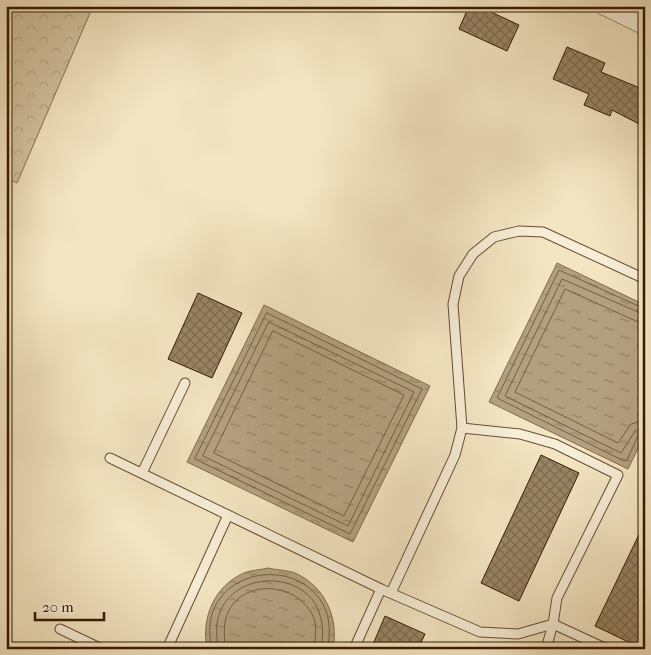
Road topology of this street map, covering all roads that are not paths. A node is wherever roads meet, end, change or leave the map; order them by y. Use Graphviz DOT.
graph roads {
  1 [pos="604,6"];
  2 [pos="645,26"];
  3 [pos="645,279"];
  4 [pos="185,383"];
  5 [pos="462,428"];
  6 [pos="110,458"];
  7 [pos="142,473"];
  8 [pos="228,515"];
  9 [pos="381,589"];
  10 [pos="391,593"];
  11 [pos="553,624"];
  12 [pos="60,629"];
  13 [pos="102,649"];
  14 [pos="167,649"];
  15 [pos="354,649"];
  16 [pos="546,649"];
  17 [pos="607,649"];
  1 -- 2 [label="street"];
  3 -- 5 [label="lane"];
  4 -- 7 [label="lane"];
  5 -- 10 [label="lane"];
  5 -- 11 [label="lane"];
  6 -- 7 [label="lane"];
  7 -- 8 [label="lane"];
  8 -- 9 [label="lane"];
  8 -- 14 [label="lane"];
  9 -- 10 [label="lane"];
  9 -- 15 [label="lane"];
  10 -- 11 [label="lane"];
  11 -- 16 [label="lane"];
  11 -- 17 [label="lane"];
  12 -- 13 [label="lane"];
}
